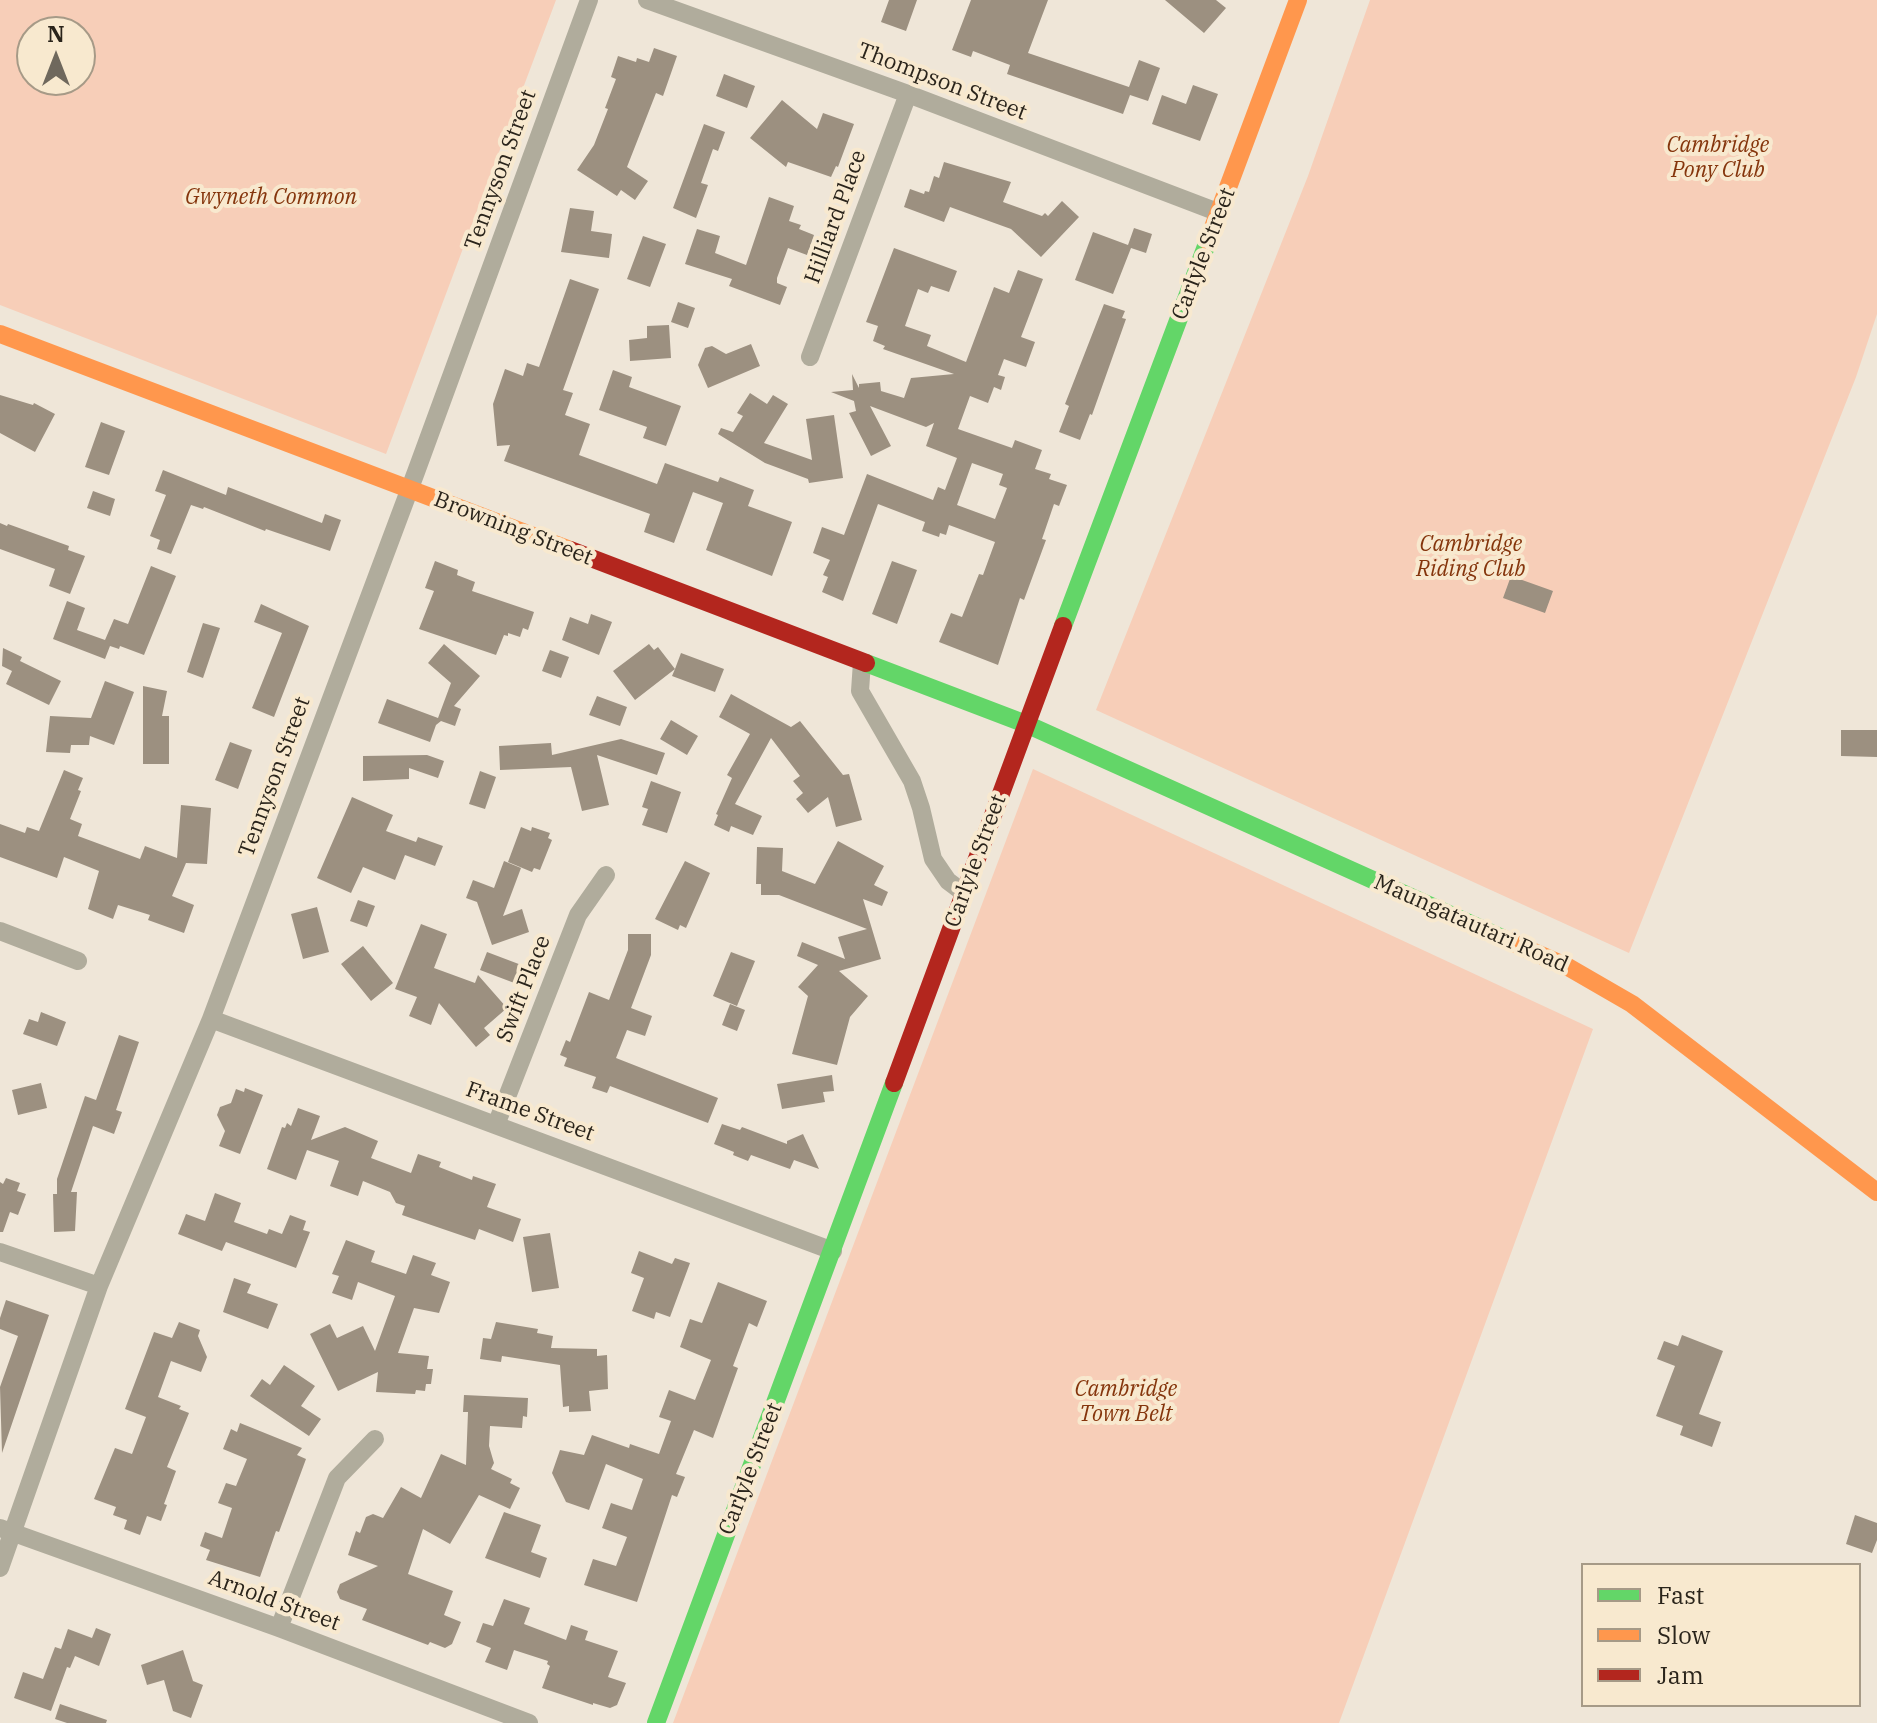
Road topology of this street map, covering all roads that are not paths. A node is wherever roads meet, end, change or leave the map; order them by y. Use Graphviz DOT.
graph roads {
  1 [pos="589,0"];
  2 [pos="647,0"];
  3 [pos="1298,0"];
  4 [pos="908,94"];
  5 [pos="1220,213"];
  6 [pos="0,334"];
  7 [pos="810,357"];
  8 [pos="408,490"];
  9 [pos="862,662"];
  10 [pos="1026,724"];
  11 [pos="606,875"];
  12 [pos="964,893"];
  13 [pos="0,931"];
  14 [pos="78,961"];
  15 [pos="211,1019"];
  16 [pos="496,1125"];
  17 [pos="1877,1192"];
  18 [pos="833,1251"];
  19 [pos="0,1252"];
  20 [pos="99,1286"];
  21 [pos="375,1439"];
  22 [pos="7,1530"];
  23 [pos="0,1568"];
  24 [pos="279,1628"];
  25 [pos="529,1723"];
  26 [pos="656,1723"];
  1 -- 8 [label="street, Tennyson Street"];
  2 -- 4 [label="street, Thompson Street"];
  3 -- 5 [label="street, Carlyle Street"];
  4 -- 5 [label="street, Thompson Street"];
  4 -- 7 [label="street, Hilliard Place"];
  5 -- 10 [label="street, Carlyle Street"];
  6 -- 8 [label="street, Browning Street"];
  8 -- 9 [label="street, Browning Street"];
  8 -- 15 [label="street, Tennyson Street"];
  9 -- 10 [label="street, Browning Street"];
  9 -- 12 [label="street"];
  10 -- 12 [label="street, Carlyle Street"];
  10 -- 17 [label="street, Maungatautari Road"];
  11 -- 16 [label="street, Swift Place"];
  12 -- 18 [label="street, Carlyle Street"];
  13 -- 14 [label="street"];
  15 -- 16 [label="street, Frame Street"];
  15 -- 20 [label="street, Tennyson Street"];
  16 -- 18 [label="street, Frame Street"];
  18 -- 26 [label="street, Carlyle Street"];
  19 -- 20 [label="street"];
  20 -- 22 [label="street, Tennyson Street"];
  21 -- 24 [label="street"];
  22 -- 23 [label="street, Tennyson Street"];
  22 -- 24 [label="street, Arnold Street"];
  24 -- 25 [label="street, Arnold Street"];
}
